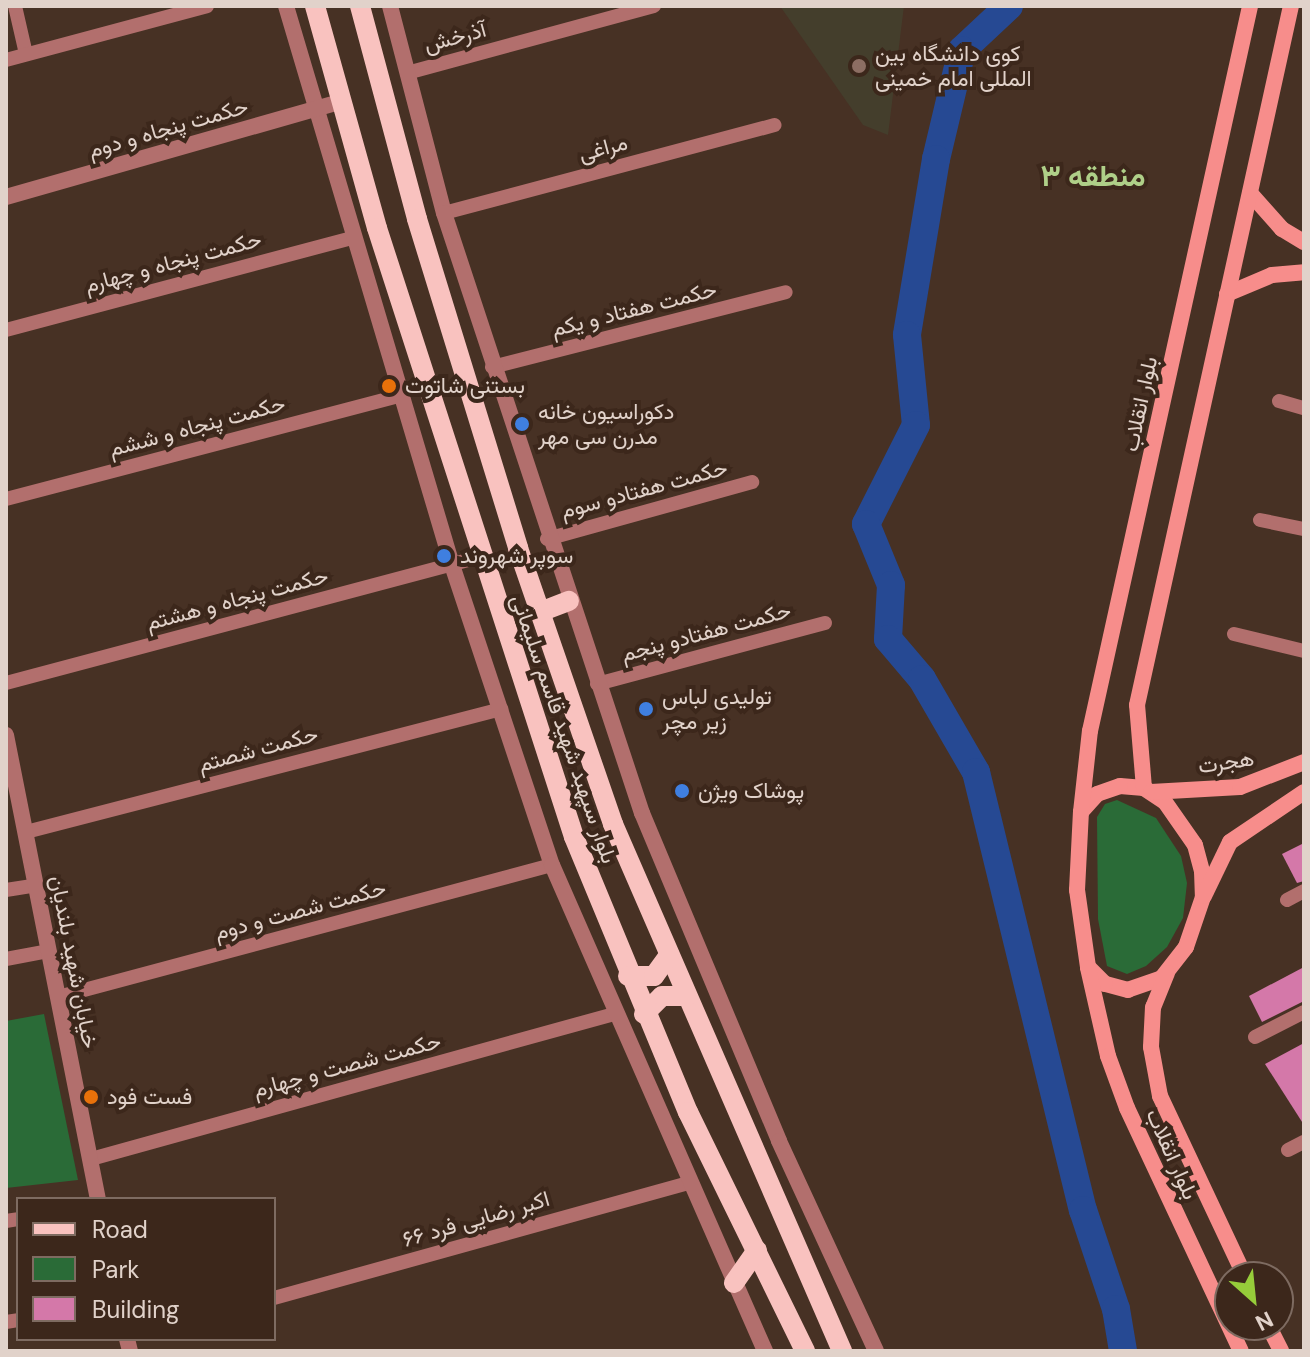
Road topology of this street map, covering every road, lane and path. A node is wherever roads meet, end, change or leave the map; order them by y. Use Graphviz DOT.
graph roads {
  1 [pos="15,6"];
  2 [pos="207,6"];
  3 [pos="286,6"];
  4 [pos="315,6"];
  5 [pos="360,6"];
  6 [pos="390,6"];
  7 [pos="654,6"];
  8 [pos="1250,6"];
  9 [pos="1291,6"];
  10 [pos="26,54"];
  11 [pos="6,60"];
  12 [pos="407,73"];
  13 [pos="342,101"];
  14 [pos="314,109"];
  15 [pos="774,125"];
  16 [pos="421,127"];
  17 [pos="394,133"];
  18 [pos="1250,193"];
  19 [pos="6,197"];
  20 [pos="444,213"];
  21 [pos="351,238"];
  22 [pos="1304,242"];
  23 [pos="1304,257"];
  24 [pos="1304,270"];
  25 [pos="786,292"];
  26 [pos="1227,294"];
  27 [pos="6,330"];
  28 [pos="492,367"];
  29 [pos="400,396"];
  30 [pos="1279,401"];
  31 [pos="1304,408"];
  32 [pos="752,482"];
  33 [pos="6,499"];
  34 [pos="1260,520"];
  35 [pos="1304,529"];
  36 [pos="547,539"];
  37 [pos="479,557"];
  38 [pos="452,565"];
  39 [pos="569,601"];
  40 [pos="540,612"];
  41 [pos="825,623"];
  42 [pos="1234,634"];
  43 [pos="1304,651"];
  44 [pos="6,683"];
  45 [pos="597,684"];
  46 [pos="501,709"];
  47 [pos="6,735"];
  48 [pos="1304,762"];
  49 [pos="10,771"];
  50 [pos="1148,790"];
  51 [pos="1304,792"];
  52 [pos="1081,812"];
  53 [pos="26,832"];
  54 [pos="552,865"];
  55 [pos="36,885"];
  56 [pos="6,890"];
  57 [pos="1304,891"];
  58 [pos="1203,897"];
  59 [pos="1287,900"];
  60 [pos="49,951"];
  61 [pos="669,955"];
  62 [pos="6,959"];
  63 [pos="1088,967"];
  64 [pos="1169,968"];
  65 [pos="628,976"];
  66 [pos="687,996"];
  67 [pos="58,997"];
  68 [pos="1304,1012"];
  69 [pos="614,1014"];
  70 [pos="644,1014"];
  71 [pos="1255,1037"];
  72 [pos="1304,1142"];
  73 [pos="1288,1150"];
  74 [pos="91,1159"];
  75 [pos="689,1183"];
  76 [pos="98,1197"];
  77 [pos="757,1250"];
  78 [pos="1237,1261"];
  79 [pos="734,1283"];
  80 [pos="276,1297"];
  81 [pos="765,1351"];
  82 [pos="805,1351"];
  83 [pos="842,1351"];
  84 [pos="876,1351"];
  85 [pos="1241,1351"];
  1 -- 10 [label="street"];
  2 -- 10 [label="street"];
  3 -- 14 [label="street"];
  4 -- 13 [label="main road, بلوار سپهبد شهید قاسم سلیمانی"];
  5 -- 17 [label="main road, بلوار سپهبد شهید قاسم سلیمانی"];
  6 -- 12 [label="street"];
  7 -- 12 [label="street, آذرخش"];
  8 -- 52 [label="main road, بلوار انقلاب"];
  9 -- 18 [label="main road"];
  10 -- 11 [label="street"];
  12 -- 16 [label="street"];
  13 -- 14 [label="street, حکمت پنجاه و دوم"];
  13 -- 37 [label="main road, بلوار سپهبد شهید قاسم سلیمانی"];
  14 -- 19 [label="street, حکمت پنجاه و دوم"];
  14 -- 21 [label="street"];
  15 -- 20 [label="street, مراغی"];
  16 -- 17 [label="street"];
  16 -- 20 [label="street"];
  17 -- 40 [label="main road, بلوار سپهبد شهید قاسم سلیمانی"];
  18 -- 22 [label="main road"];
  18 -- 26 [label="main road"];
  20 -- 28 [label="street"];
  21 -- 27 [label="street, حکمت پنجاه و چهارم"];
  21 -- 29 [label="street"];
  23 -- 24 [label="main road"];
  24 -- 26 [label="main road"];
  25 -- 28 [label="street, حکمت هفتاد و یکم"];
  26 -- 50 [label="main road"];
  28 -- 36 [label="street"];
  29 -- 33 [label="street, حکمت پنجاه و ششم"];
  29 -- 38 [label="street"];
  30 -- 31 [label="street"];
  32 -- 36 [label="street, حکمت هفتادو سوم"];
  34 -- 35 [label="street"];
  36 -- 39 [label="street"];
  37 -- 38 [label="street, حکمت پنجاه و هشتم"];
  37 -- 65 [label="main road, بلوار سپهبد شهید قاسم سلیمانی"];
  38 -- 44 [label="street, حکمت پنجاه و هشتم"];
  38 -- 46 [label="street"];
  39 -- 40 [label="main road"];
  39 -- 45 [label="street"];
  40 -- 61 [label="main road, بلوار سپهبد شهید قاسم سلیمانی"];
  41 -- 45 [label="street, حکمت هفتادو پنجم"];
  42 -- 43 [label="street"];
  45 -- 84 [label="street"];
  46 -- 53 [label="street, حکمت شصتم"];
  46 -- 54 [label="street"];
  47 -- 49 [label="street, خیابان شهید بلندیان"];
  48 -- 50 [label="main road, هجرت"];
  49 -- 53 [label="street, خیابان شهید بلندیان"];
  50 -- 52 [label="main road"];
  50 -- 58 [label="main road"];
  51 -- 58 [label="main road"];
  52 -- 63 [label="main road"];
  53 -- 55 [label="street, خیابان شهید بلندیان"];
  54 -- 67 [label="street, حکمت شصت و دوم"];
  54 -- 69 [label="street"];
  55 -- 56 [label="street"];
  55 -- 60 [label="street, خیابان شهید بلندیان"];
  57 -- 59 [label="street"];
  58 -- 64 [label="main road"];
  60 -- 62 [label="street"];
  60 -- 67 [label="street, خیابان شهید بلندیان"];
  61 -- 65 [label="main road"];
  61 -- 66 [label="main road, بلوار سپهبد شهید قاسم سلیمانی"];
  63 -- 64 [label="main road"];
  63 -- 85 [label="main road, بلوار انقلاب"];
  64 -- 78 [label="main road, بلوار انقلاب"];
  65 -- 70 [label="main road, بلوار سپهبد شهید قاسم سلیمانی"];
  66 -- 70 [label="main road"];
  66 -- 83 [label="main road, بلوار سپهبد شهید قاسم سلیمانی"];
  67 -- 74 [label="street, خیابان شهید بلندیان"];
  68 -- 71 [label="street"];
  69 -- 74 [label="street, حکمت شصت و چهارم"];
  69 -- 75 [label="street"];
  70 -- 77 [label="main road, بلوار سپهبد شهید قاسم سلیمانی"];
  72 -- 73 [label="street"];
  74 -- 76 [label="street, خیابان شهید بلندیان"];
  75 -- 79 [label="street"];
  75 -- 80 [label="street, ۶۶ اکبر رضایی فرد"];
  77 -- 79 [label="main road"];
  77 -- 82 [label="main road, بلوار سپهبد شهید قاسم سلیمانی"];
  79 -- 81 [label="street"];
}
